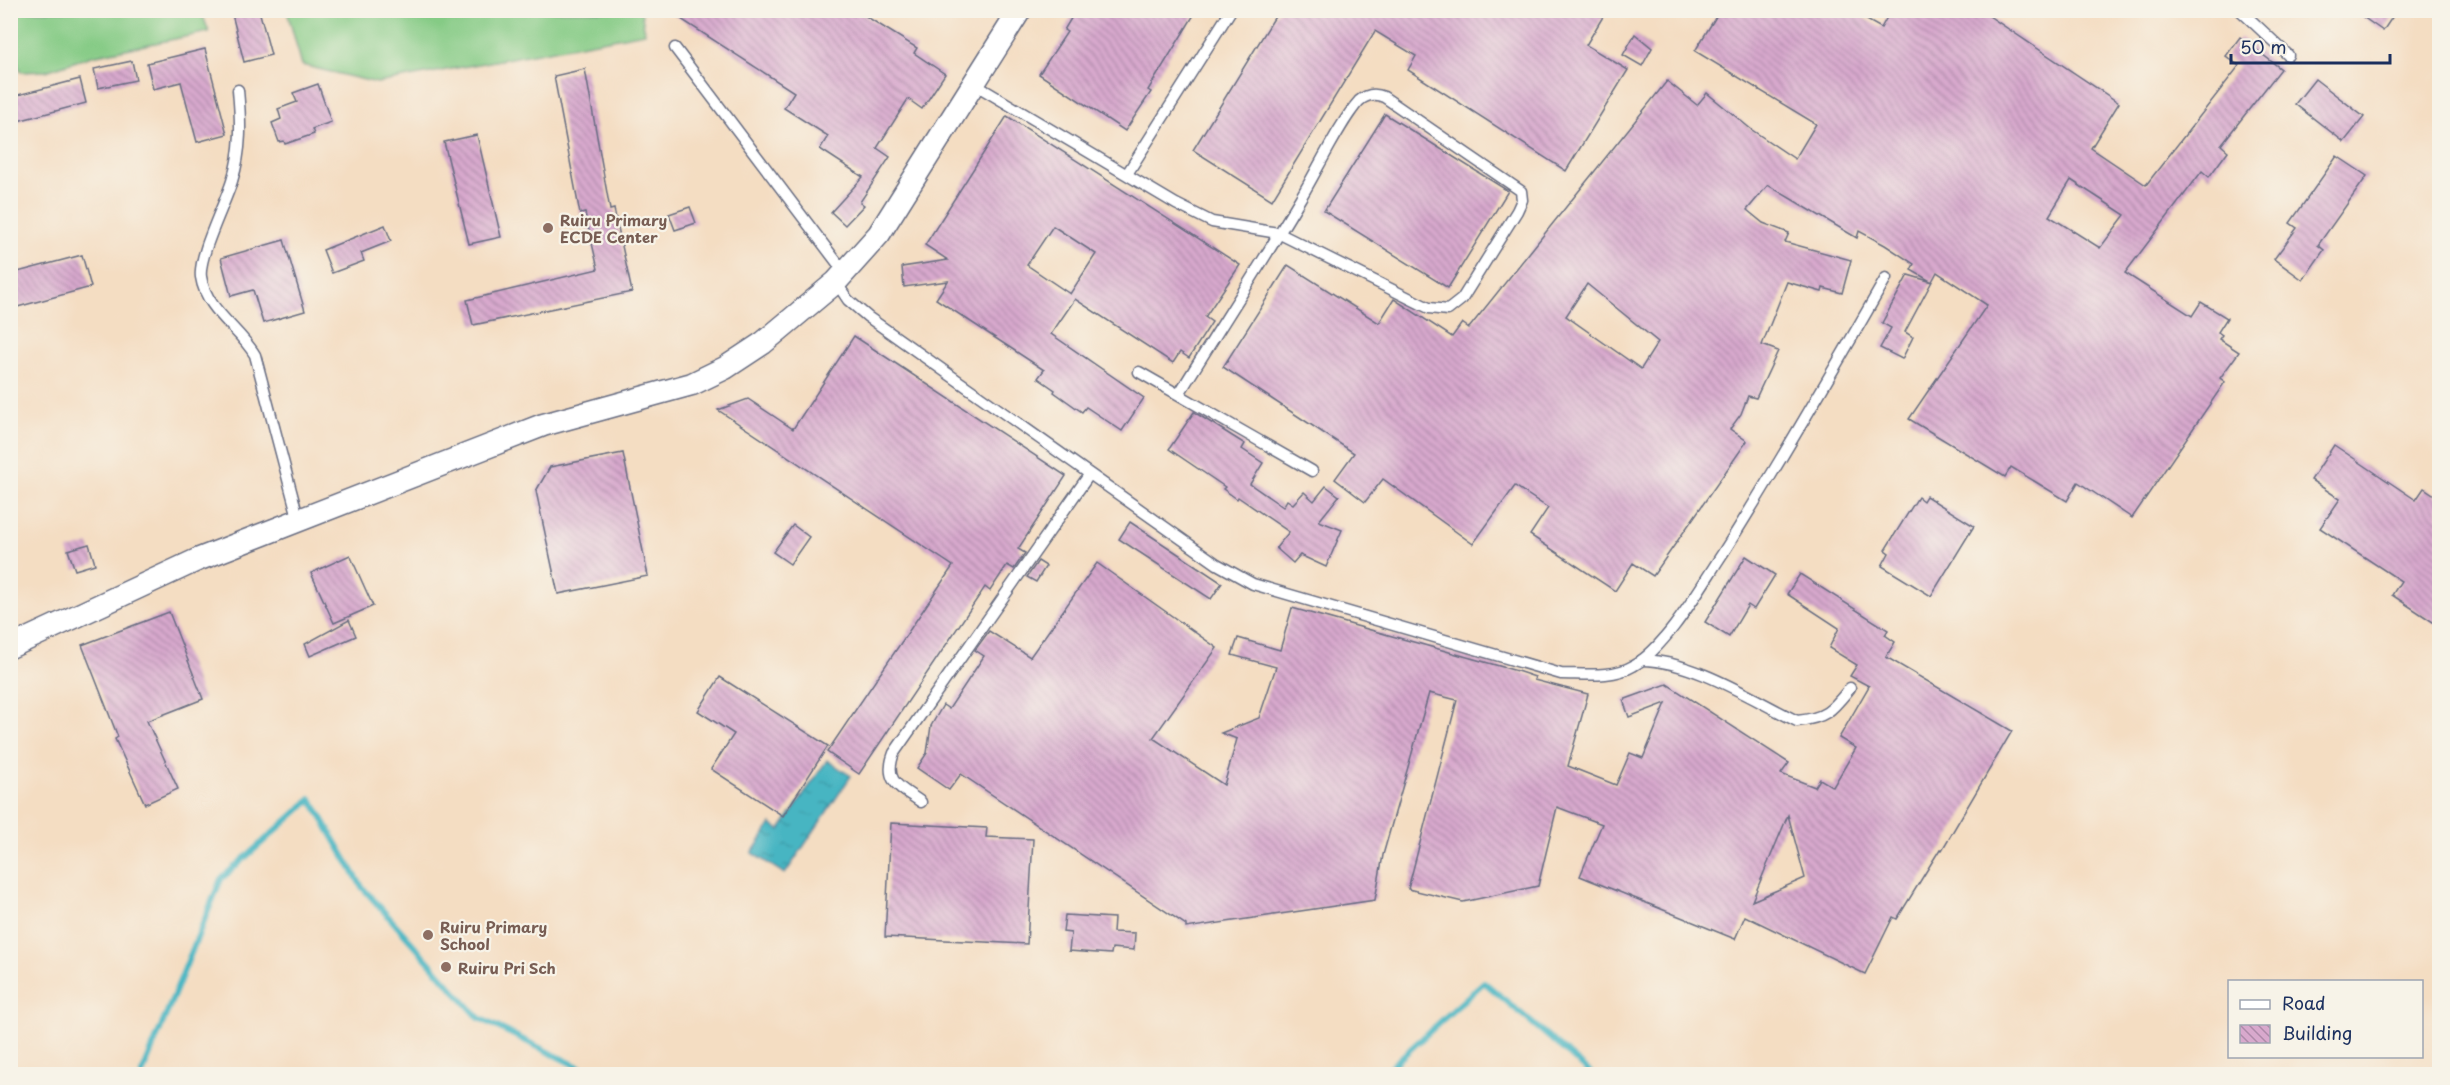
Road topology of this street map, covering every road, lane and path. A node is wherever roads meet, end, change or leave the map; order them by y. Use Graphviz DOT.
graph roads {
  1 [pos="1020,10"];
  2 [pos="1231,10"];
  3 [pos="2240,10"];
  4 [pos="675,48"];
  5 [pos="2288,55"];
  6 [pos="974,84"];
  7 [pos="238,90"];
  8 [pos="1127,174"];
  9 [pos="1278,234"];
  10 [pos="841,278"];
  11 [pos="1886,279"];
  12 [pos="1139,372"];
  13 [pos="1179,394"];
  14 [pos="1312,471"];
  15 [pos="1089,475"];
  16 [pos="299,521"];
  17 [pos="10,647"];
  18 [pos="1642,660"];
  19 [pos="1850,688"];
  20 [pos="921,802"];
  1 -- 6 [label="street"];
  2 -- 8 [label="lane"];
  3 -- 5 [label="lane"];
  4 -- 10 [label="lane"];
  6 -- 8 [label="lane"];
  6 -- 10 [label="street"];
  7 -- 16 [label="lane"];
  8 -- 9 [label="lane"];
  9 -- 9 [label="lane"];
  9 -- 13 [label="lane"];
  10 -- 15 [label="lane"];
  10 -- 16 [label="street"];
  11 -- 18 [label="lane"];
  12 -- 13 [label="lane"];
  13 -- 14 [label="lane"];
  15 -- 18 [label="lane"];
  15 -- 20 [label="lane"];
  16 -- 17 [label="street"];
  18 -- 19 [label="lane"];
}
